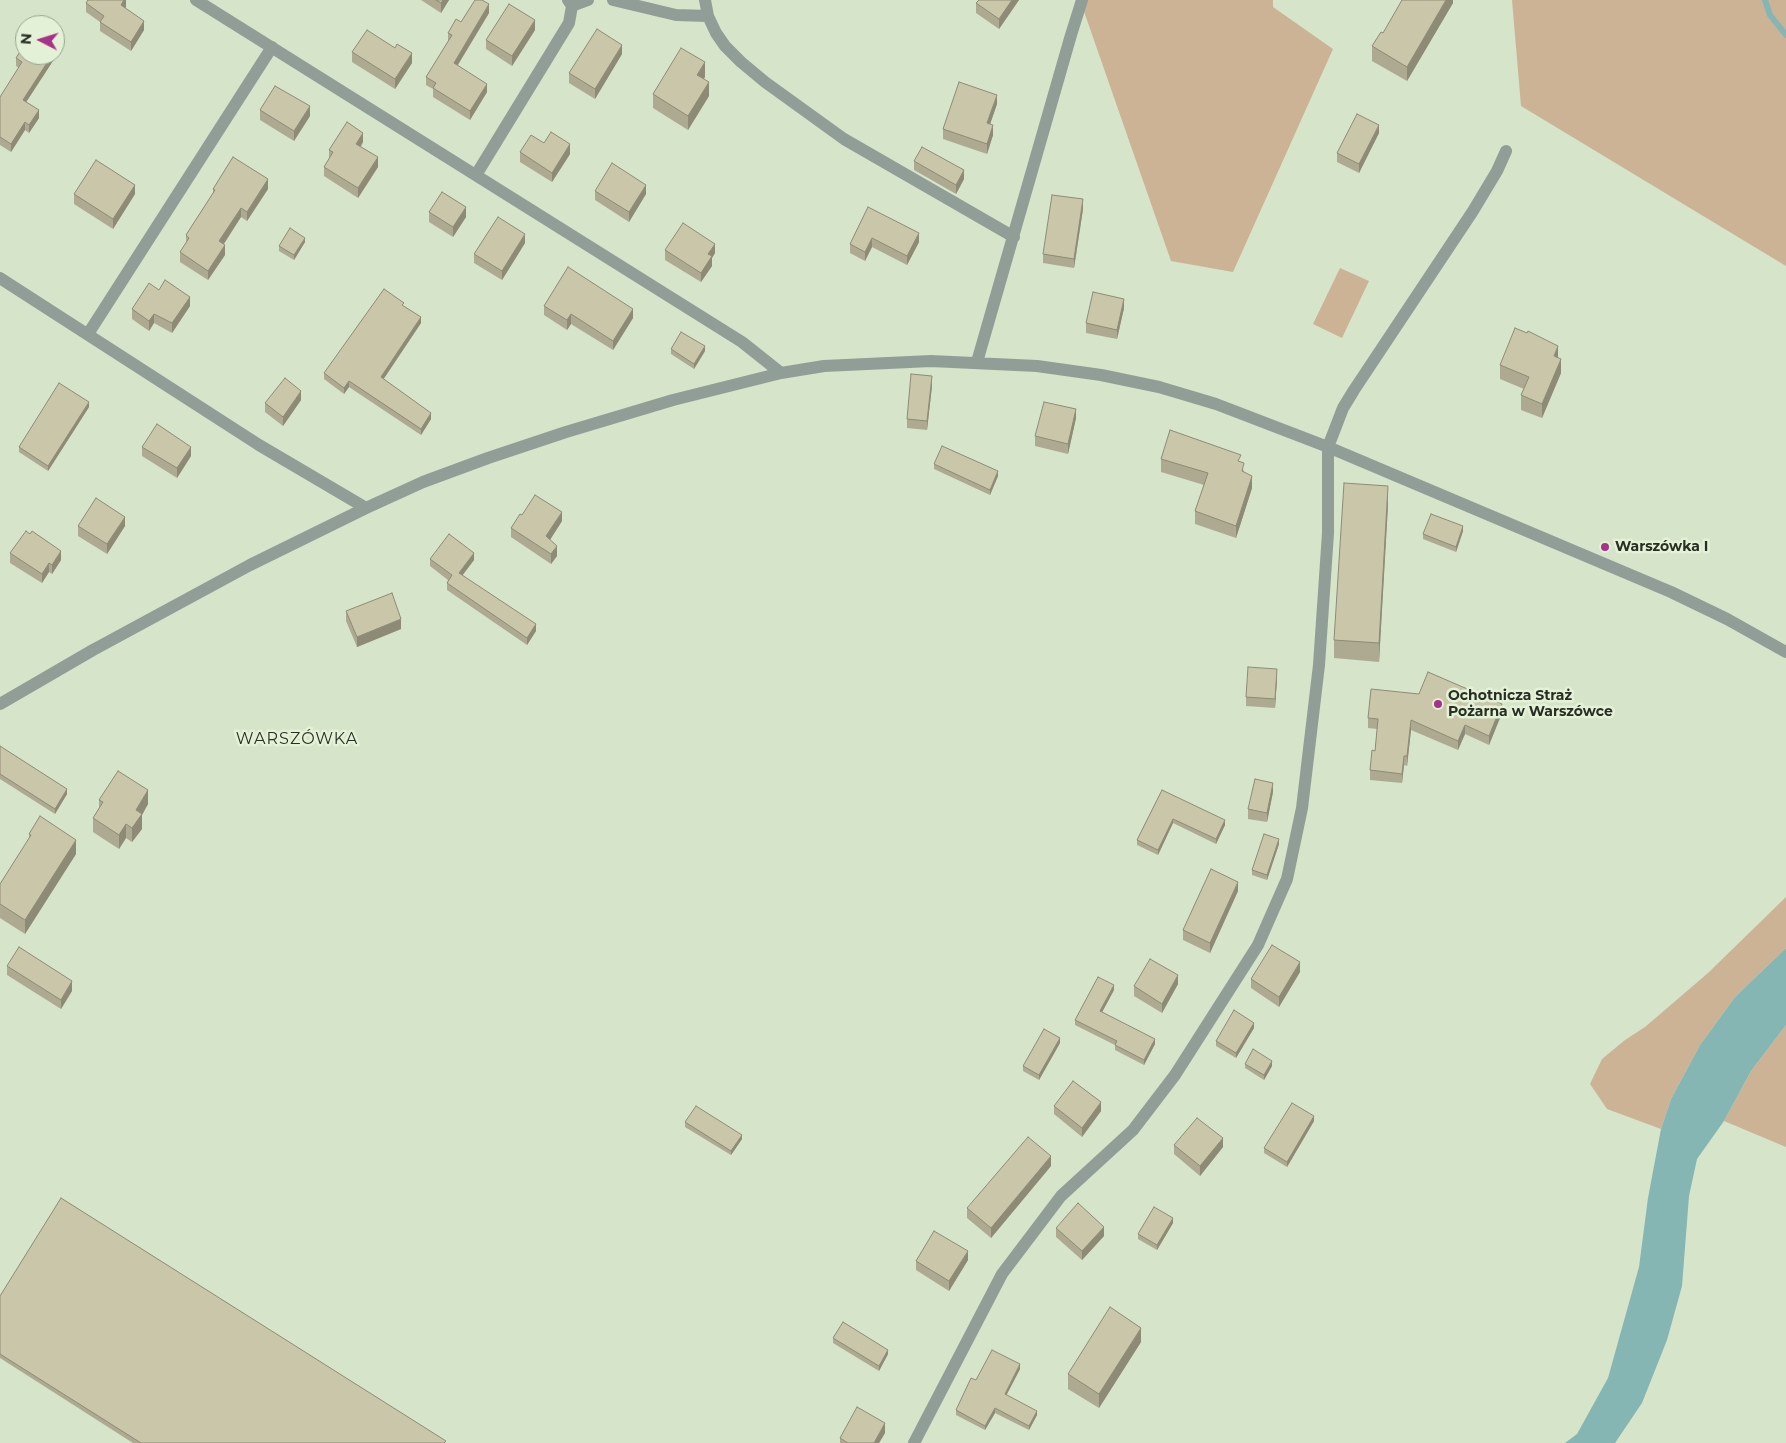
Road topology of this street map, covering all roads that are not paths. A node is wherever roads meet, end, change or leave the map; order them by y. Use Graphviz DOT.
graph roads {
  1 [pos="196,0"];
  2 [pos="588,0"];
  3 [pos="613,0"];
  4 [pos="705,0"];
  5 [pos="1080,2"];
  6 [pos="570,3"];
  7 [pos="708,16"];
  8 [pos="272,47"];
  9 [pos="1506,151"];
  10 [pos="476,175"];
  11 [pos="1014,237"];
  12 [pos="0,278"];
  13 [pos="88,334"];
  14 [pos="977,362"];
  15 [pos="781,373"];
  16 [pos="1328,447"];
  17 [pos="366,508"];
  18 [pos="1786,652"];
  19 [pos="0,704"];
  20 [pos="914,1443"];
  1 -- 8 [label="street"];
  2 -- 6 [label="street"];
  3 -- 7 [label="street"];
  4 -- 7 [label="street"];
  5 -- 11 [label="street"];
  6 -- 10 [label="street"];
  7 -- 11 [label="street"];
  8 -- 10 [label="street"];
  8 -- 13 [label="street"];
  9 -- 16 [label="street"];
  10 -- 15 [label="street"];
  11 -- 14 [label="street"];
  12 -- 13 [label="street"];
  13 -- 17 [label="street"];
  14 -- 15 [label="street"];
  14 -- 16 [label="street"];
  15 -- 17 [label="street"];
  16 -- 18 [label="street"];
  16 -- 20 [label="street"];
  17 -- 19 [label="street"];
}
